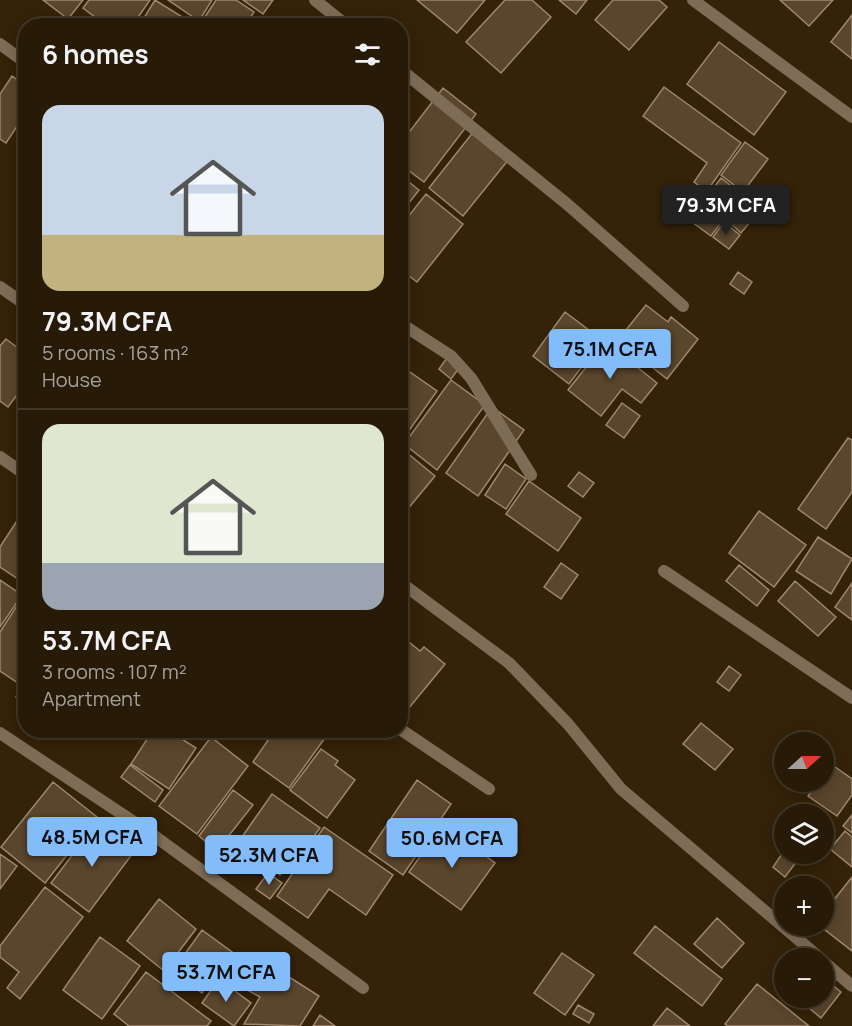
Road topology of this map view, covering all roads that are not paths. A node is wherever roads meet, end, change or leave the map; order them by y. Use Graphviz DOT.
graph roads {
  1 [pos="315,0"];
  2 [pos="693,0"];
  3 [pos="337,18"];
  4 [pos="0,44"];
  5 [pos="18,57"];
  6 [pos="408,75"];
  7 [pos="852,117"];
  8 [pos="0,286"];
  9 [pos="18,299"];
  10 [pos="683,306"];
  11 [pos="408,328"];
  12 [pos="0,457"];
  13 [pos="18,469"];
  14 [pos="531,475"];
  15 [pos="664,571"];
  16 [pos="408,588"];
  17 [pos="852,698"];
  18 [pos="0,733"];
  19 [pos="408,734"];
  20 [pos="489,789"];
  21 [pos="808,948"];
  22 [pos="834,971"];
  23 [pos="852,986"];
  24 [pos="363,988"];
  1 -- 3 [label="street"];
  2 -- 7 [label="street"];
  4 -- 5 [label="street"];
  6 -- 10 [label="street"];
  8 -- 9 [label="street"];
  11 -- 14 [label="street"];
  12 -- 13 [label="street"];
  15 -- 17 [label="street"];
  16 -- 21 [label="street"];
  18 -- 24 [label="street"];
  19 -- 20 [label="street"];
  22 -- 23 [label="street"];
}
